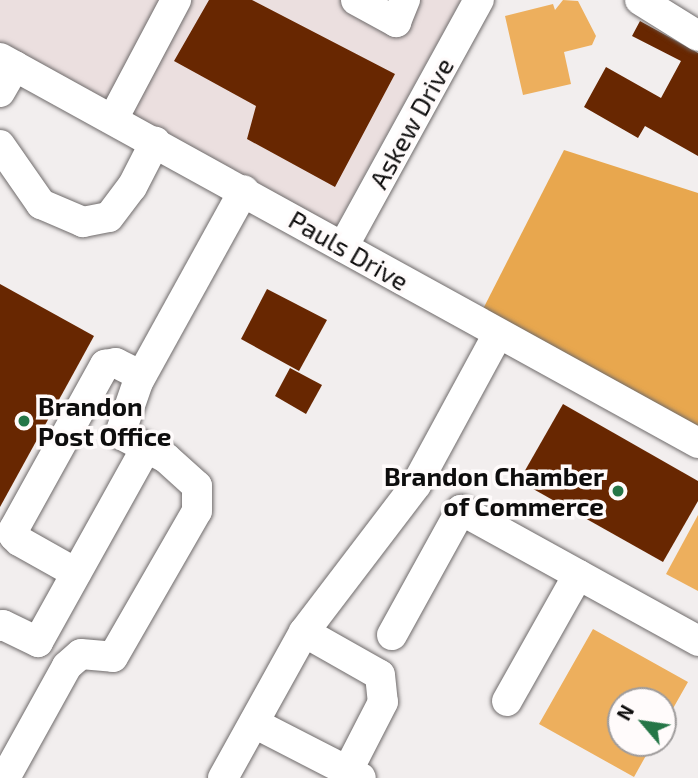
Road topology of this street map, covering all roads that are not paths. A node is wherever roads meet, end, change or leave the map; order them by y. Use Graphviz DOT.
graph roads {
  1 [pos="176,0"];
  2 [pos="356,0"];
  3 [pos="405,0"];
  4 [pos="479,0"];
  5 [pos="640,0"];
  6 [pos="698,36"];
  7 [pos="7,62"];
  8 [pos="0,92"];
  9 [pos="113,119"];
  10 [pos="155,142"];
  11 [pos="0,145"];
  12 [pos="244,190"];
  13 [pos="343,247"];
  14 [pos="498,334"];
  15 [pos="141,376"];
  16 [pos="698,443"];
  17 [pos="146,448"];
  18 [pos="76,573"];
  19 [pos="578,575"];
  20 [pos="304,632"];
  21 [pos="392,635"];
  22 [pos="12,637"];
  23 [pos="698,641"];
  24 [pos="72,661"];
  25 [pos="507,701"];
  26 [pos="254,723"];
  27 [pos="351,776"];
  28 [pos="5,778"];
  29 [pos="223,778"];
  1 -- 9 [label="street"];
  2 -- 3 [label="street"];
  4 -- 13 [label="street, Askew Drive"];
  5 -- 6 [label="street"];
  7 -- 8 [label="street"];
  7 -- 9 [label="street, Pauls Drive"];
  9 -- 10 [label="street, Pauls Drive"];
  10 -- 11 [label="street"];
  10 -- 12 [label="street, Pauls Drive"];
  12 -- 13 [label="street, Pauls Drive"];
  12 -- 15 [label="street"];
  13 -- 14 [label="street, Pauls Drive"];
  14 -- 16 [label="street, Pauls Drive"];
  14 -- 20 [label="street"];
  15 -- 17 [label="street"];
  15 -- 18 [label="street"];
  17 -- 18 [label="street"];
  17 -- 24 [label="street"];
  18 -- 22 [label="street"];
  19 -- 21 [label="street"];
  19 -- 23 [label="street"];
  19 -- 25 [label="street"];
  20 -- 26 [label="street"];
  20 -- 27 [label="street"];
  22 -- 24 [label="street"];
  24 -- 28 [label="street"];
  26 -- 27 [label="street"];
  26 -- 29 [label="street"];
}
